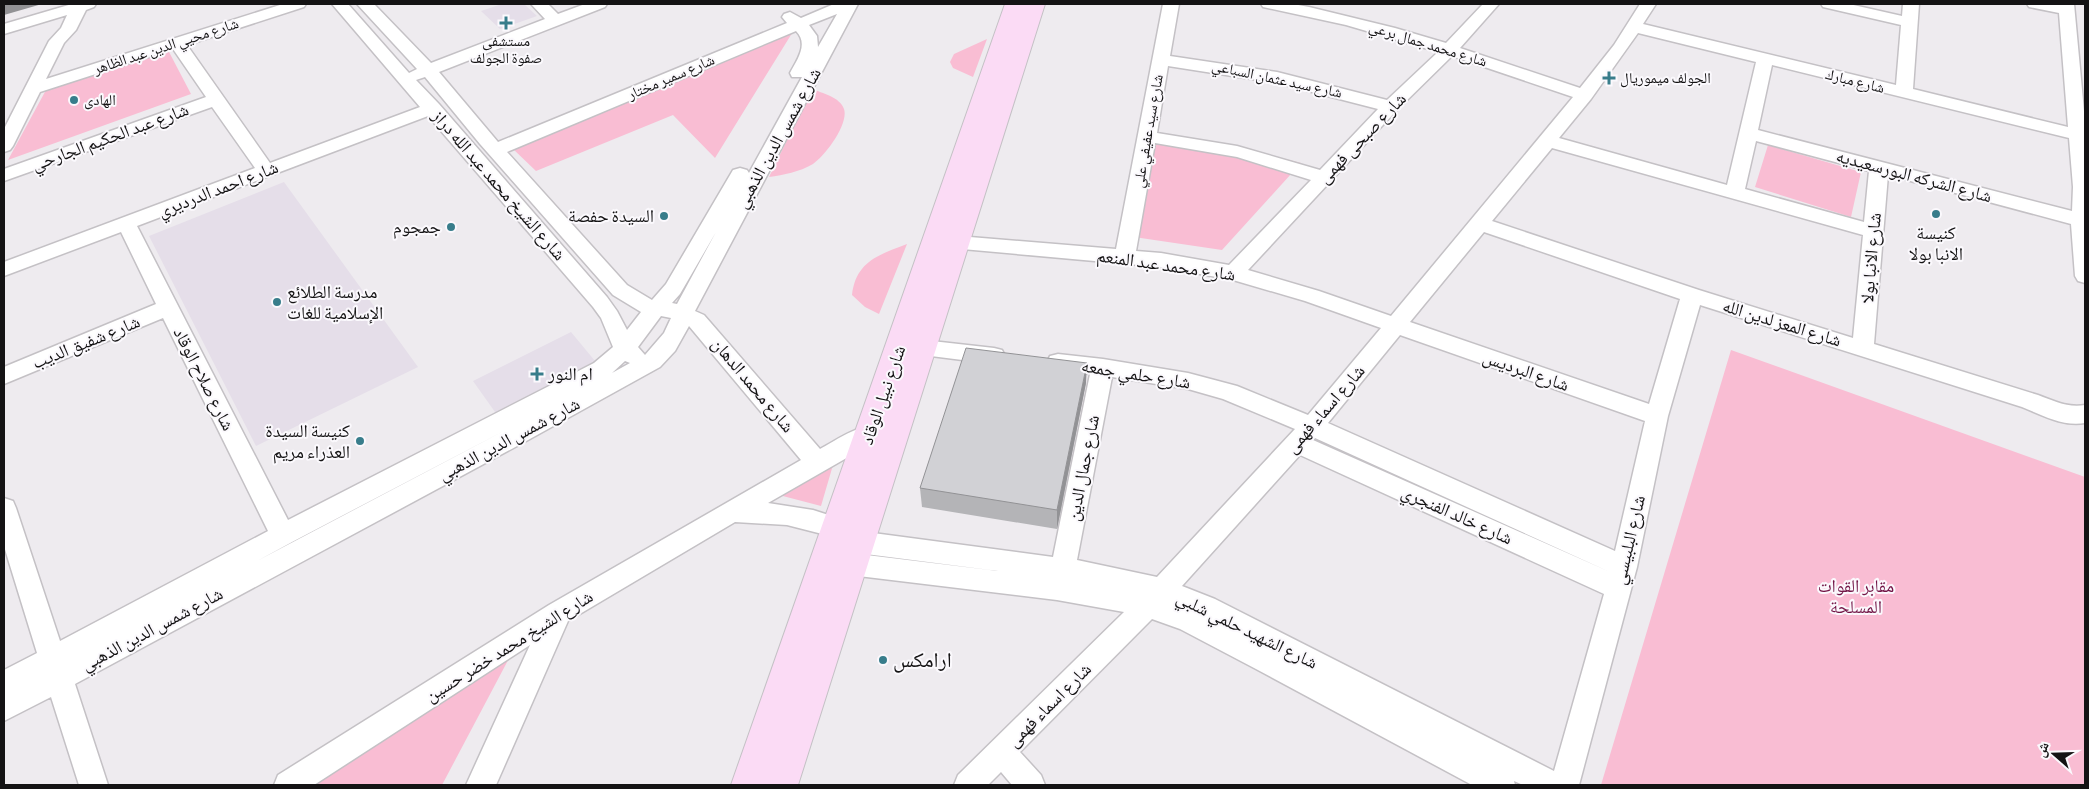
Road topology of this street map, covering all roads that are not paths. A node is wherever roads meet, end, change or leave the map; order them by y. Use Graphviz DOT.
graph roads {
  1 [pos="298,4"];
  2 [pos="340,4"];
  3 [pos="365,4"];
  4 [pos="539,4"];
  5 [pos="599,4"];
  6 [pos="820,4"];
  7 [pos="849,4"];
  8 [pos="1016,4"];
  9 [pos="1035,4"];
  10 [pos="1171,4"];
  11 [pos="1269,4"];
  12 [pos="1491,4"];
  13 [pos="1648,4"];
  14 [pos="1829,4"];
  15 [pos="1911,4"];
  16 [pos="2035,4"];
  17 [pos="84,5"];
  18 [pos="2066,7"];
  19 [pos="45,16"];
  20 [pos="794,20"];
  21 [pos="555,21"];
  22 [pos="1909,22"];
  23 [pos="1634,27"];
  24 [pos="4,29"];
  25 [pos="57,41"];
  26 [pos="177,43"];
  27 [pos="1449,50"];
  28 [pos="1765,58"];
  29 [pos="1161,60"];
  30 [pos="813,61"];
  31 [pos="428,70"];
  32 [pos="406,78"];
  33 [pos="33,88"];
  34 [pos="1904,93"];
  35 [pos="1585,95"];
  36 [pos="217,99"];
  37 [pos="1390,107"];
  38 [pos="432,108"];
  39 [pos="1748,132"];
  40 [pos="2076,134"];
  41 [pos="1147,137"];
  42 [pos="1548,141"];
  43 [pos="491,145"];
  44 [pos="4,146"];
  45 [pos="977,147"];
  46 [pos="1879,167"];
  47 [pos="266,171"];
  48 [pos="4,175"];
  49 [pos="1324,178"];
  50 [pos="1735,192"];
  51 [pos="2080,220"];
  52 [pos="126,223"];
  53 [pos="1481,224"];
  54 [pos="1873,231"];
  55 [pos="958,242"];
  56 [pos="1125,257"];
  57 [pos="4,269"];
  58 [pos="1234,273"];
  59 [pos="2085,276"];
  60 [pos="1692,295"];
  61 [pos="168,308"];
  62 [pos="656,309"];
  63 [pos="684,314"];
  64 [pos="1396,326"];
  65 [pos="923,348"];
  66 [pos="1863,348"];
  67 [pos="626,349"];
  68 [pos="655,358"];
  69 [pos="1103,367"];
  70 [pos="4,376"];
  71 [pos="2085,414"];
  72 [pos="1657,416"];
  73 [pos="870,434"];
  74 [pos="1304,434"];
  75 [pos="817,462"];
  76 [pos="4,508"];
  77 [pos="734,512"];
  78 [pos="282,535"];
  79 [pos="849,545"];
  80 [pos="1063,568"];
  81 [pos="1621,577"];
  82 [pos="1155,598"];
  83 [pos="558,613"];
  84 [pos="56,668"];
  85 [pos="4,684"];
  86 [pos="4,708"];
  87 [pos="1002,753"];
  88 [pos="92,785"];
  89 [pos="288,785"];
  90 [pos="481,785"];
  91 [pos="749,785"];
  92 [pos="780,785"];
  93 [pos="968,785"];
  94 [pos="1031,785"];
  95 [pos="1501,785"];
  96 [pos="1552,785"];
  97 [pos="1565,785"];
  1 -- 26 [label="street, شارع محيي الدين عبد الظاهر"];
  2 -- 32 [label="street, شارع الشيخ محمد عبد الله دراز"];
  3 -- 31 [label="street, شارع الشيخ محمد عبد الله دراز"];
  4 -- 21 [label="street"];
  5 -- 21 [label="street"];
  6 -- 20 [label="street, شارع سمير مختار"];
  7 -- 20 [label="street, شارع سمير مختار"];
  7 -- 30 [label="street, شارع شمس الدين الذهبي"];
  8 -- 45 [label="street, شارع نبيل الوقاد"];
  9 -- 45 [label="street, شارع نبيل الوقاد"];
  10 -- 29 [label="street, شارع سيد عفيفي علي"];
  11 -- 27 [label="street, شارع محمد جمال برعي"];
  12 -- 27 [label="street, شارع صبحى فهمى"];
  13 -- 23 [label="street, شارع اسماء فهمى"];
  14 -- 22 [label="street"];
  15 -- 22 [label="street"];
  16 -- 18 [label="street"];
  17 -- 19 [label="street"];
  17 -- 25 [label="street"];
  18 -- 40 [label="street"];
  19 -- 24 [label="street"];
  19 -- 25 [label="street"];
  20 -- 30 [label="street, شارع شمس الدين الذهبي"];
  20 -- 43 [label="street, شارع سمير مختار"];
  21 -- 31 [label="street"];
  22 -- 34 [label="street"];
  23 -- 28 [label="street, شارع مبارك"];
  23 -- 35 [label="street, شارع اسماء فهمى"];
  25 -- 33 [label="street"];
  26 -- 33 [label="street, شارع محيي الدين عبد الظاهر"];
  26 -- 36 [label="street"];
  27 -- 35 [label="street, شارع محمد جمال برعي"];
  27 -- 37 [label="street, شارع صبحى فهمى"];
  28 -- 34 [label="street, شارع مبارك"];
  28 -- 39 [label="street"];
  29 -- 37 [label="street, شارع سيد عثمان السباعي"];
  29 -- 41 [label="street, شارع سيد عفيفي علي"];
  30 -- 62 [label="street, شارع شمس الدين الذهبي"];
  30 -- 63 [label="street, شارع شمس الدين الذهبي"];
  31 -- 32 [label="street"];
  31 -- 43 [label="street, شارع الشيخ محمد عبد الله دراز"];
  32 -- 38 [label="street, شارع الشيخ محمد عبد الله دراز"];
  33 -- 44 [label="street"];
  34 -- 40 [label="street, شارع مبارك"];
  35 -- 42 [label="street, شارع اسماء فهمى"];
  36 -- 47 [label="street"];
  36 -- 48 [label="street, شارع عبد الحكيم الجارحي"];
  37 -- 49 [label="street, شارع صبحى فهمى"];
  38 -- 47 [label="street, شارع احمد الدرديري"];
  38 -- 67 [label="street, شارع الشيخ محمد عبد الله دراز"];
  39 -- 46 [label="street, شارع الشركه البورسعيديه"];
  39 -- 50 [label="street"];
  40 -- 51 [label="street"];
  41 -- 49 [label="street"];
  41 -- 56 [label="street, شارع سيد عفيفي علي"];
  42 -- 50 [label="street"];
  42 -- 53 [label="street, شارع اسماء فهمى"];
  43 -- 62 [label="street, شارع الشيخ محمد عبد الله دراز"];
  45 -- 55 [label="street, شارع نبيل الوقاد"];
  45 -- 73 [label="street, شارع نبيل الوقاد"];
  46 -- 51 [label="street, شارع الشركه البورسعيديه"];
  46 -- 54 [label="street, شارع الانبا بولا"];
  47 -- 52 [label="street, شارع احمد الدرديري"];
  49 -- 58 [label="street, شارع صبحى فهمى"];
  50 -- 54 [label="street"];
  51 -- 59 [label="street"];
  52 -- 57 [label="street, شارع احمد الدرديري"];
  52 -- 61 [label="street, شارع صلاح الوقاد"];
  53 -- 60 [label="street, شارع المعز لدين الله"];
  53 -- 64 [label="street, شارع اسماء فهمى"];
  54 -- 66 [label="street, شارع الانبا بولا"];
  55 -- 56 [label="street, شارع محمد عبد المنعم"];
  55 -- 65 [label="street, شارع نبيل الوقاد"];
  56 -- 58 [label="street, شارع محمد عبد المنعم"];
  58 -- 64 [label="street, شارع محمد عبد المنعم"];
  60 -- 66 [label="street, شارع المعز لدين الله"];
  60 -- 72 [label="street, شارع البلبيسي"];
  61 -- 70 [label="street, شارع شفيق الديب"];
  61 -- 78 [label="street, شارع صلاح الوقاد"];
  62 -- 63 [label="street, شارع الشيخ محمد عبد الله دراز"];
  62 -- 67 [label="street, شارع شمس الدين الذهبي"];
  63 -- 68 [label="street, شارع شمس الدين الذهبي"];
  63 -- 75 [label="street, شارع محمد الدهان"];
  64 -- 72 [label="street, شارع البرديس"];
  64 -- 74 [label="street, شارع اسماء فهمى"];
  65 -- 69 [label="street, شارع حلمي جمعه"];
  65 -- 79 [label="street, شارع نبيل الوقاد"];
  66 -- 71 [label="street, شارع المعز لدين الله"];
  67 -- 68 [label="street"];
  67 -- 78 [label="street, شارع شمس الدين الذهبي"];
  68 -- 84 [label="street, شارع شمس الدين الذهبي"];
  69 -- 74 [label="street, شارع حلمي جمعه"];
  69 -- 80 [label="street, شارع جمال الدين"];
  72 -- 81 [label="street, شارع البلبيسي"];
  73 -- 75 [label="street, شارع الشيخ محمد خضر حسين"];
  73 -- 79 [label="street, شارع نبيل الوقاد"];
  74 -- 81 [label="street, شارع خالد الفنجري"];
  74 -- 82 [label="street, شارع اسماء فهمى"];
  75 -- 77 [label="street, شارع الشيخ محمد خضر حسين"];
  76 -- 84 [label="street"];
  77 -- 79 [label="street, شارع الشيخ محمد خضر حسين"];
  77 -- 83 [label="street, شارع الشيخ محمد خضر حسين"];
  78 -- 84 [label="street, شارع شمس الدين الذهبي"];
  79 -- 80 [label="street, شارع الشهيد حلمي شلبي"];
  79 -- 82 [label="street, شارع الشهيد حلمي شلبي"];
  79 -- 91 [label="street, شارع نبيل الوقاد"];
  79 -- 92 [label="street, شارع نبيل الوقاد"];
  80 -- 82 [label="street, شارع الشهيد حلمي شلبي"];
  81 -- 97 [label="street, شارع البلبيسي"];
  82 -- 87 [label="street, شارع اسماء فهمى"];
  82 -- 95 [label="street, شارع الشهيد حلمي شلبي"];
  82 -- 96 [label="street, شارع الشهيد حلمي شلبي"];
  83 -- 89 [label="street, شارع الشيخ محمد خضر حسين"];
  83 -- 90 [label="street"];
  84 -- 85 [label="street, شارع شمس الدين الذهبي"];
  84 -- 86 [label="street, شارع شمس الدين الذهبي"];
  84 -- 88 [label="street"];
  87 -- 93 [label="street, شارع اسماء فهمى"];
  87 -- 94 [label="street"];
}
